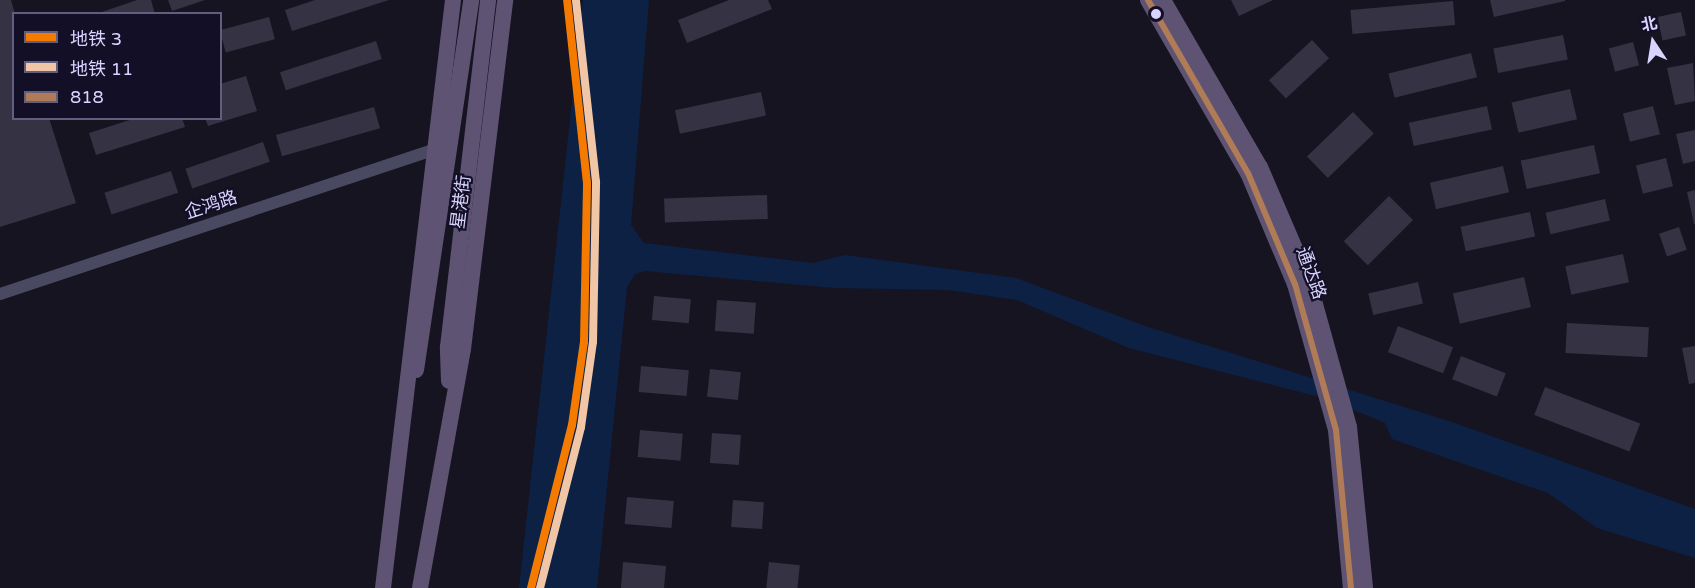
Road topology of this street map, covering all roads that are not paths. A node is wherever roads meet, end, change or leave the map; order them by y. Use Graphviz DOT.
graph roads {
  1 [pos="453,0"];
  2 [pos="471,0"];
  3 [pos="489,0"];
  4 [pos="505,0"];
  5 [pos="1148,0"];
  6 [pos="1164,0"];
  7 [pos="434,150"];
  8 [pos="0,294"];
  9 [pos="1332,379"];
  10 [pos="409,404"];
  11 [pos="450,408"];
  12 [pos="383,588"];
  13 [pos="420,588"];
  14 [pos="1351,588"];
  15 [pos="1365,588"];
  1 -- 7 [label="main road, 星港街"];
  2 -- 10 [label="main road, 星港街"];
  3 -- 11 [label="main road, 星港街"];
  4 -- 11 [label="main road, 星港街"];
  5 -- 9 [label="main road, 通达路"];
  6 -- 9 [label="main road, 通达路"];
  7 -- 8 [label="street, 企鸿路"];
  7 -- 10 [label="main road, 星港街"];
  9 -- 14 [label="main road, 通达路"];
  9 -- 15 [label="main road, 通达路"];
  10 -- 12 [label="main road, 星港街"];
  11 -- 13 [label="main road, 星港街"];
}
